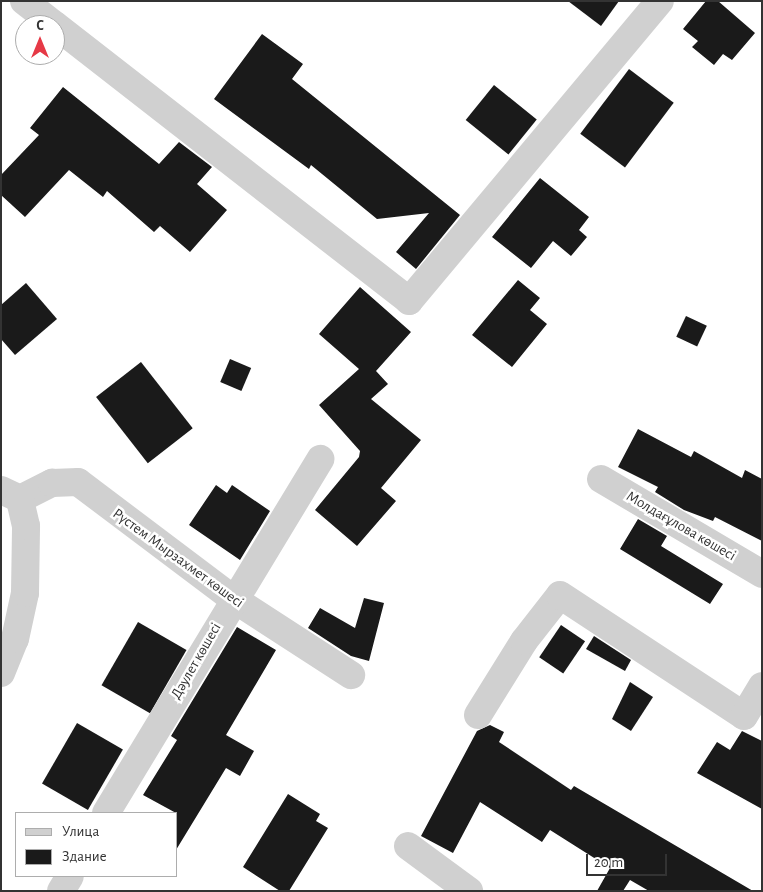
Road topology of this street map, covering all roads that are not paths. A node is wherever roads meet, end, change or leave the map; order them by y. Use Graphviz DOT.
graph roads {
  1 [pos="24,1"];
  2 [pos="660,1"];
  3 [pos="42,15"];
  4 [pos="65,33"];
  5 [pos="320,459"];
  6 [pos="601,479"];
  7 [pos="11,495"];
  8 [pos="762,574"];
  9 [pos="232,598"];
  10 [pos="1,673"];
  11 [pos="351,675"];
  12 [pos="762,686"];
  13 [pos="478,715"];
  14 [pos="107,812"];
  15 [pos="408,846"];
  16 [pos="69,877"];
  17 [pos="61,891"];
  18 [pos="469,891"];
  1 -- 3 [label="street"];
  2 -- 4 [label="street"];
  5 -- 9 [label="street, Дәулет көшесі"];
  6 -- 8 [label="street, Молдағұлова көшесі"];
  7 -- 9 [label="street, Рүстем Мырзахмет көшесі"];
  7 -- 10 [label="street"];
  9 -- 11 [label="street, Рүстем Мырзахмет көшесі"];
  9 -- 14 [label="street, Дәулет көшесі"];
  12 -- 13 [label="street"];
  15 -- 18 [label="street"];
  16 -- 17 [label="street"];
}
